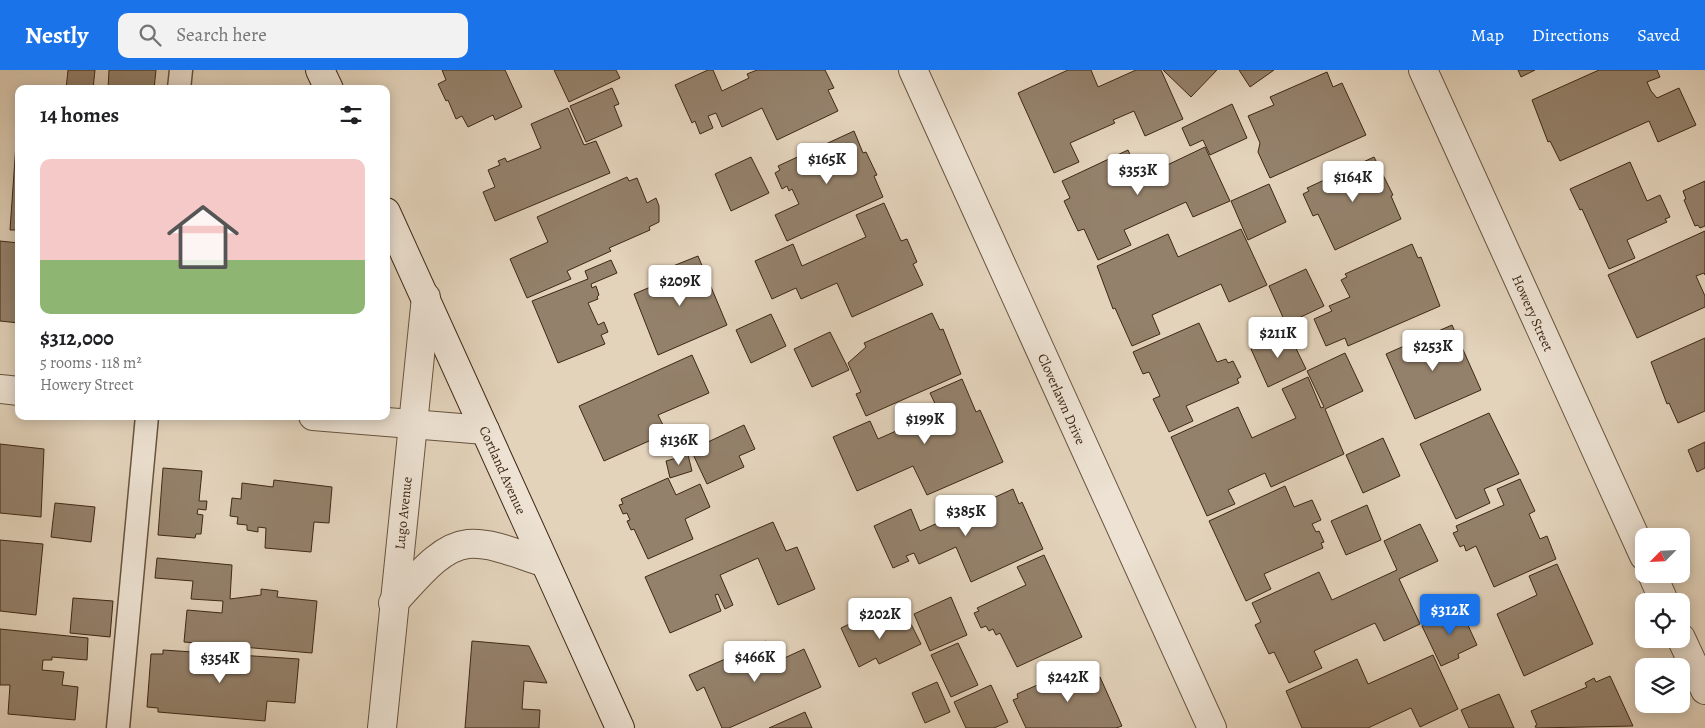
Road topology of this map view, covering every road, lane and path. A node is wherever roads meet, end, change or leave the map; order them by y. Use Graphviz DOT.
graph roads {
  1 [pos="181,70"];
  2 [pos="320,70"];
  3 [pos="912,70"];
  4 [pos="1423,70"];
  5 [pos="179,85"];
  6 [pos="327,85"];
  7 [pos="390,220"];
  8 [pos="426,297"];
  9 [pos="0,389"];
  10 [pos="15,390"];
  11 [pos="147,420"];
  12 [pos="357,420"];
  13 [pos="412,425"];
  14 [pos="485,430"];
  15 [pos="1635,536"];
  16 [pos="543,562"];
  17 [pos="393,603"];
  18 [pos="1686,648"];
  19 [pos="1705,690"];
  20 [pos="118,728"];
  21 [pos="382,728"];
  22 [pos="620,728"];
  23 [pos="1212,728"];
  1 -- 5 [label="lane"];
  2 -- 6 [label="street"];
  3 -- 23 [label="street, Cloverlawn Drive"];
  4 -- 15 [label="street, Howery Street"];
  7 -- 8 [label="street, Cortland Avenue"];
  8 -- 13 [label="street, Lugo Avenue"];
  8 -- 14 [label="street, Cortland Avenue"];
  9 -- 10 [label="street"];
  11 -- 20 [label="lane"];
  12 -- 13 [label="street"];
  13 -- 14 [label="street"];
  13 -- 17 [label="street, Lugo Avenue"];
  14 -- 16 [label="street, Cortland Avenue"];
  16 -- 17 [label="street"];
  16 -- 22 [label="street, Cortland Avenue"];
  17 -- 21 [label="street, Lugo Avenue"];
  18 -- 19 [label="street"];
}
